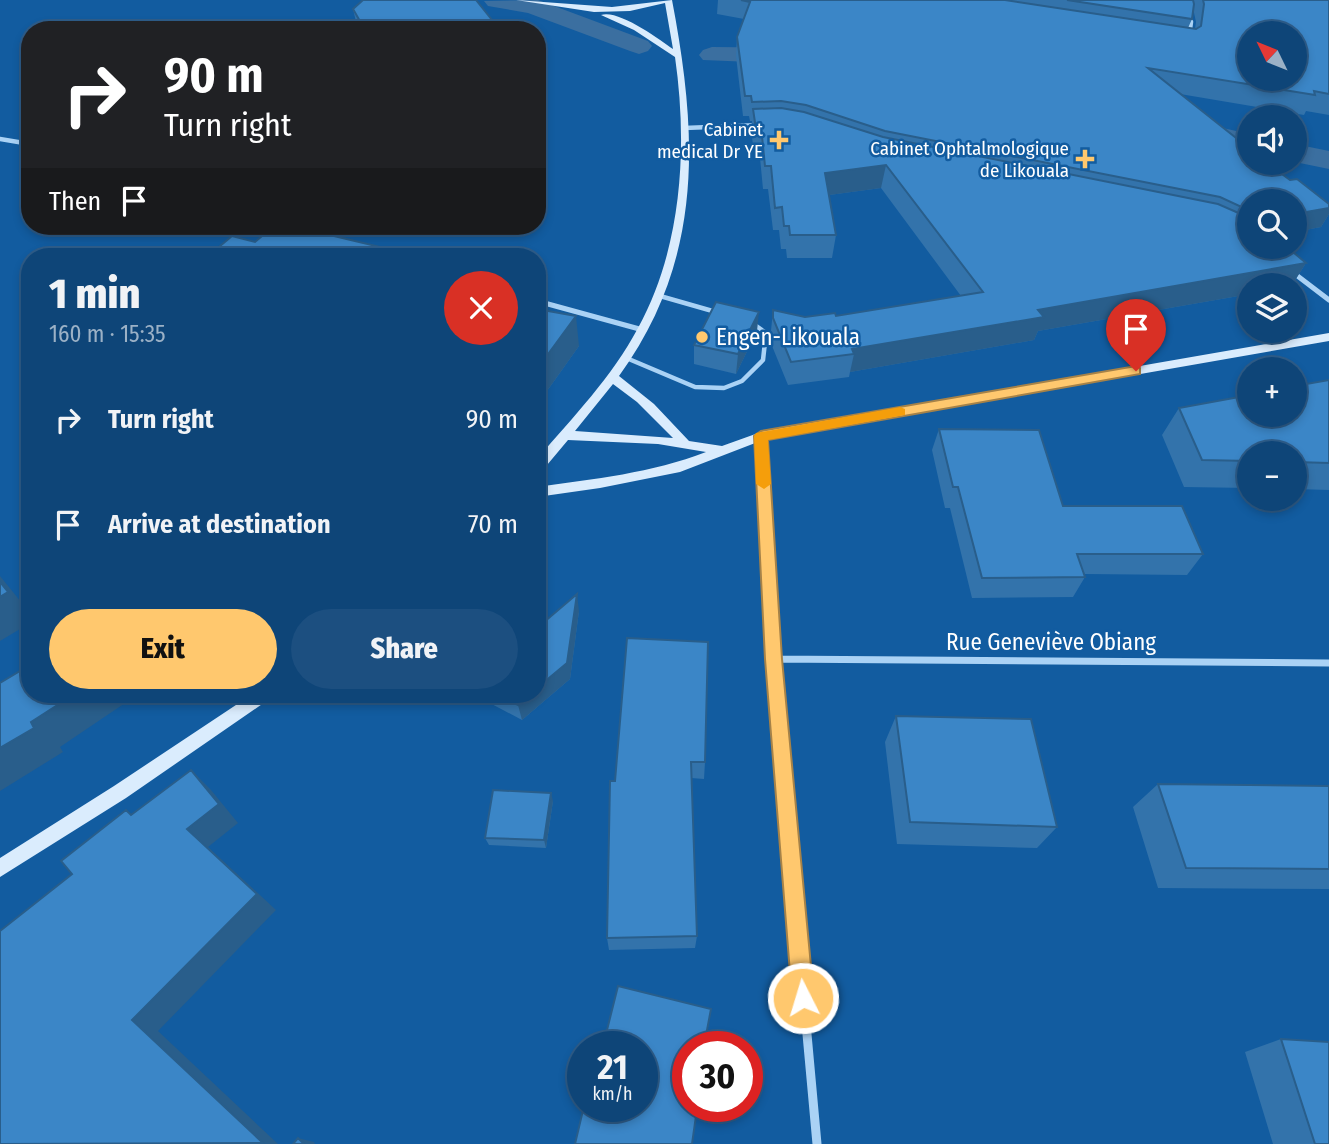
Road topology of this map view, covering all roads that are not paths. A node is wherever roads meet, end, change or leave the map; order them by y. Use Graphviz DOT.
graph roads {
  1 [pos="518,0"];
  2 [pos="668,0"];
  3 [pos="1186,0"];
  4 [pos="593,12"];
  5 [pos="1188,43"];
  6 [pos="677,55"];
  7 [pos="767,125"];
  8 [pos="684,128"];
  9 [pos="0,139"];
  10 [pos="21,142"];
  11 [pos="1284,266"];
  12 [pos="660,296"];
  13 [pos="1329,300"];
  14 [pos="546,303"];
  15 [pos="720,313"];
  16 [pos="744,320"];
  17 [pos="643,330"];
  18 [pos="1329,338"];
  19 [pos="624,357"];
  20 [pos="611,377"];
  21 [pos="564,435"];
  22 [pos="761,436"];
  23 [pos="684,442"];
  24 [pos="721,450"];
  25 [pos="546,457"];
  26 [pos="546,491"];
  27 [pos="773,659"];
  28 [pos="1329,663"];
  29 [pos="251,703"];
  30 [pos="0,868"];
  31 [pos="817,1144"];
  1 -- 4 [label="main road"];
  2 -- 4 [label="main road"];
  2 -- 6 [label="main road"];
  3 -- 5 [label="street"];
  4 -- 6 [label="main road"];
  6 -- 8 [label="main road"];
  7 -- 8 [label="street"];
  8 -- 12 [label="main road"];
  9 -- 10 [label="street"];
  11 -- 13 [label="street"];
  12 -- 15 [label="lane"];
  12 -- 17 [label="main road"];
  14 -- 17 [label="street"];
  16 -- 19 [label="lane"];
  17 -- 19 [label="main road"];
  18 -- 22 [label="main road"];
  19 -- 20 [label="main road"];
  20 -- 21 [label="main road"];
  20 -- 23 [label="main road"];
  21 -- 23 [label="main road"];
  21 -- 25 [label="main road"];
  22 -- 24 [label="main road"];
  22 -- 27 [label="street"];
  23 -- 24 [label="main road"];
  24 -- 26 [label="main road"];
  27 -- 28 [label="street, Rue Geneviève Obiang"];
  27 -- 31 [label="street"];
  29 -- 30 [label="main road"];
}
